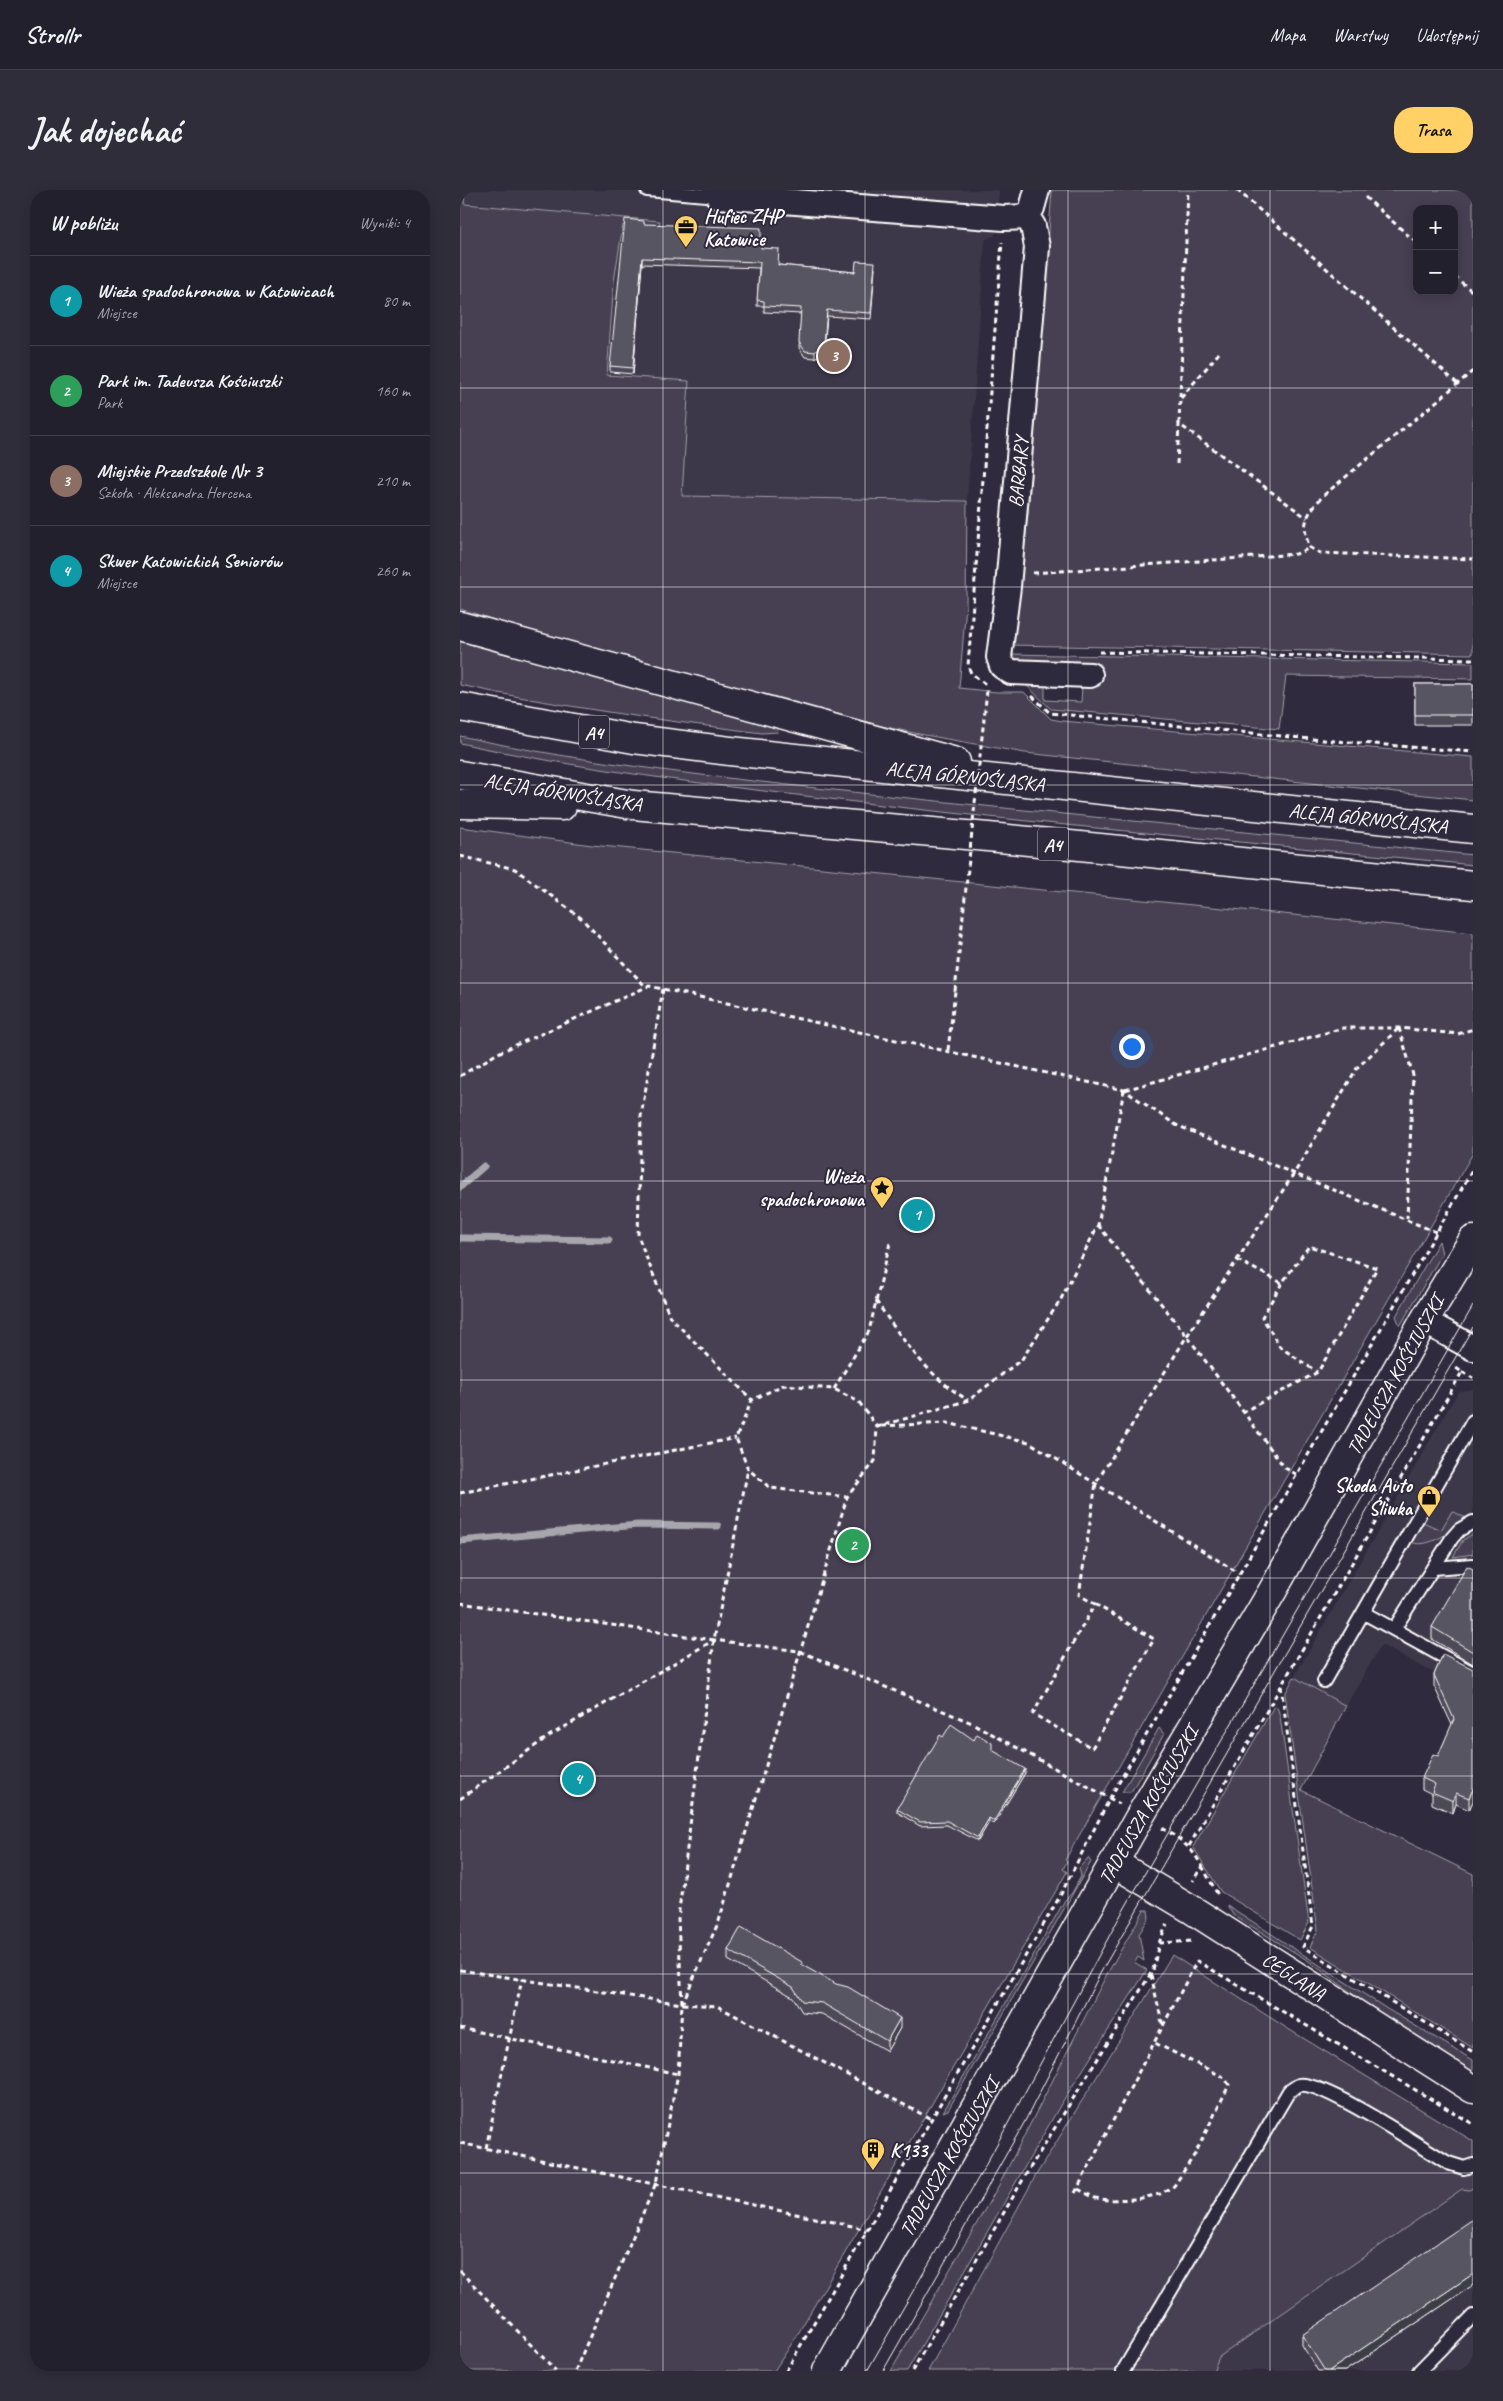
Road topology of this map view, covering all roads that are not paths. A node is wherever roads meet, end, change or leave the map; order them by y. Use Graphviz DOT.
graph roads {
  1 [pos="647,190"];
  2 [pos="1037,190"];
  3 [pos="719,193"];
  4 [pos="1027,217"];
  5 [pos="460,626"];
  6 [pos="1090,675"];
  7 [pos="460,707"];
  8 [pos="460,775"];
  9 [pos="1042,785"];
  10 [pos="460,804"];
  11 [pos="633,805"];
  12 [pos="1473,829"];
  13 [pos="1473,885"];
  14 [pos="1473,1240"];
  15 [pos="1424,1321"];
  16 [pos="1473,1348"];
  17 [pos="1473,1421"];
  18 [pos="1473,1522"];
  19 [pos="1473,1564"];
  20 [pos="1433,1568"];
  21 [pos="1364,1613"];
  22 [pos="1394,1630"];
  23 [pos="1473,1673"];
  24 [pos="1324,1681"];
  25 [pos="1114,1863"];
  26 [pos="1473,2090"];
  27 [pos="1473,2165"];
  28 [pos="1473,2316"];
  29 [pos="827,2371"];
  30 [pos="1123,2371"];
  31 [pos="1419,2371"];
  1 -- 3 [label="lane"];
  2 -- 4 [label="street"];
  3 -- 4 [label="street"];
  4 -- 6 [label="street, BARBARY"];
  5 -- 9 [label="main road"];
  7 -- 9 [label="main road, ALEJA GÓRNOŚLĄSKA / A4"];
  8 -- 11 [label="main road, ALEJA GÓRNOŚLĄSKA / A4"];
  9 -- 12 [label="main road, ALEJA GÓRNOŚLĄSKA / A4"];
  10 -- 11 [label="main road"];
  11 -- 13 [label="main road, ALEJA GÓRNOŚLĄSKA / A4"];
  14 -- 15 [label="main road, TADEUSZA KOŚCIUSZKI"];
  15 -- 16 [label="street"];
  15 -- 25 [label="main road, TADEUSZA KOŚCIUSZKI"];
  17 -- 21 [label="lane"];
  18 -- 20 [label="lane"];
  19 -- 20 [label="lane"];
  20 -- 22 [label="lane"];
  21 -- 22 [label="lane"];
  21 -- 24 [label="lane"];
  22 -- 23 [label="lane"];
  25 -- 26 [label="main road, CEGLANA"];
  25 -- 29 [label="main road, TADEUSZA KOŚCIUSZKI"];
  27 -- 30 [label="lane"];
  28 -- 31 [label="lane"];
}
